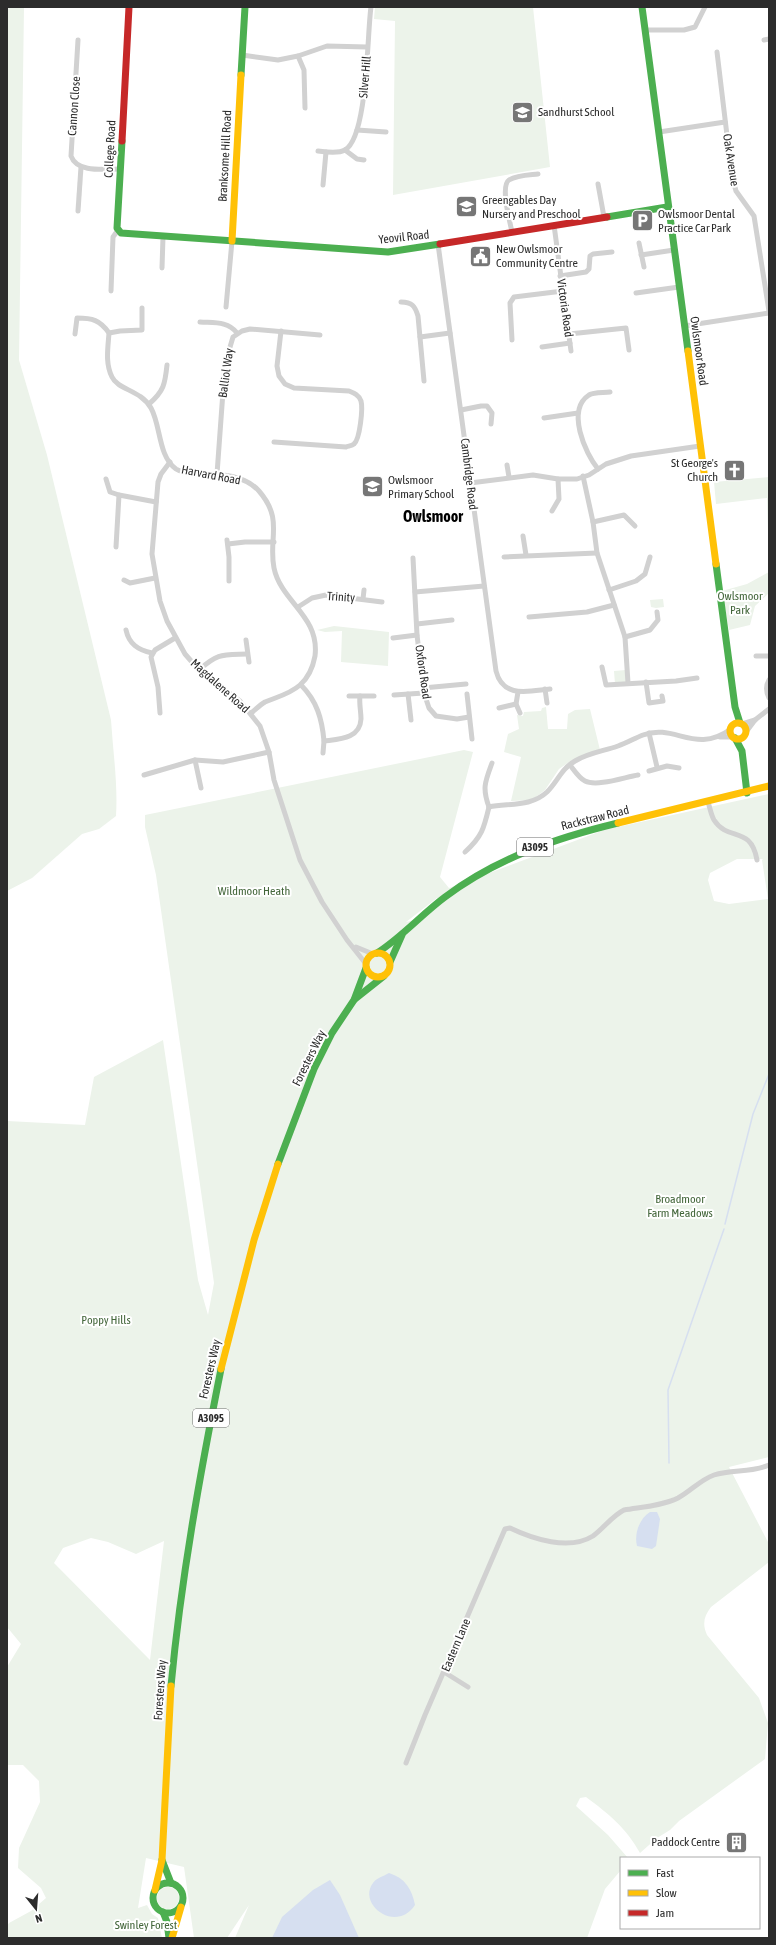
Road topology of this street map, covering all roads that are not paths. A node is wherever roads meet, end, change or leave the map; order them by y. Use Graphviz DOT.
graph roads {
  1 [pos="128,7"];
  2 [pos="245,7"];
  3 [pos="371,7"];
  4 [pos="642,7"];
  5 [pos="705,7"];
  6 [pos="645,30"];
  7 [pos="78,40"];
  8 [pos="367,47"];
  9 [pos="717,52"];
  10 [pos="242,55"];
  11 [pos="298,56"];
  12 [pos="305,108"];
  13 [pos="725,122"];
  14 [pos="357,130"];
  15 [pos="386,132"];
  16 [pos="659,132"];
  17 [pos="345,150"];
  18 [pos="318,151"];
  19 [pos="326,152"];
  20 [pos="364,160"];
  21 [pos="81,167"];
  22 [pos="120,170"];
  23 [pos="538,174"];
  24 [pos="598,184"];
  25 [pos="323,185"];
  26 [pos="667,207"];
  27 [pos="78,211"];
  28 [pos="604,217"];
  29 [pos="554,225"];
  30 [pos="118,230"];
  31 [pos="512,232"];
  32 [pos="163,237"];
  33 [pos="232,241"];
  34 [pos="639,243"];
  35 [pos="438,244"];
  36 [pos="674,250"];
  37 [pos="612,252"];
  38 [pos="641,255"];
  39 [pos="644,267"];
  40 [pos="162,268"];
  41 [pos="560,276"];
  42 [pos="679,287"];
  43 [pos="111,291"];
  44 [pos="562,291"];
  45 [pos="636,293"];
  46 [pos="401,302"];
  47 [pos="226,307"];
  48 [pos="142,308"];
  49 [pos="769,312"];
  50 [pos="200,322"];
  51 [pos="684,326"];
  52 [pos="282,331"];
  53 [pos="109,333"];
  54 [pos="238,333"];
  55 [pos="450,333"];
  56 [pos="75,334"];
  57 [pos="569,334"];
  58 [pos="320,335"];
  59 [pos="420,337"];
  60 [pos="512,340"];
  61 [pos="570,343"];
  62 [pos="542,347"];
  63 [pos="629,350"];
  64 [pos="571,351"];
  65 [pos="167,365"];
  66 [pos="424,381"];
  67 [pos="610,392"];
  68 [pos="149,404"];
  69 [pos="461,410"];
  70 [pos="578,412"];
  71 [pos="544,418"];
  72 [pos="491,424"];
  73 [pos="274,442"];
  74 [pos="700,446"];
  75 [pos="170,462"];
  76 [pos="507,465"];
  77 [pos="598,469"];
  78 [pos="217,474"];
  79 [pos="583,476"];
  80 [pos="509,477"];
  81 [pos="106,479"];
  82 [pos="558,479"];
  83 [pos="470,482"];
  84 [pos="120,495"];
  85 [pos="156,502"];
  86 [pos="552,511"];
  87 [pos="593,522"];
  88 [pos="635,526"];
  89 [pos="523,536"];
  90 [pos="274,542"];
  91 [pos="116,547"];
  92 [pos="597,553"];
  93 [pos="526,555"];
  94 [pos="504,557"];
  95 [pos="650,557"];
  96 [pos="413,558"];
  97 [pos="155,578"];
  98 [pos="124,580"];
  99 [pos="229,581"];
  100 [pos="484,586"];
  101 [pos="364,590"];
  102 [pos="610,590"];
  103 [pos="415,592"];
  104 [pos="363,599"];
  105 [pos="382,602"];
  106 [pos="614,605"];
  107 [pos="298,607"];
  108 [pos="657,612"];
  109 [pos="529,617"];
  110 [pos="452,620"];
  111 [pos="417,624"];
  112 [pos="126,630"];
  113 [pos="418,635"];
  114 [pos="175,638"];
  115 [pos="393,638"];
  116 [pos="625,638"];
  117 [pos="246,640"];
  118 [pos="152,653"];
  119 [pos="247,654"];
  120 [pos="756,656"];
  121 [pos="769,656"];
  122 [pos="248,662"];
  123 [pos="602,667"];
  124 [pos="200,670"];
  125 [pos="697,678"];
  126 [pos="769,680"];
  127 [pos="646,682"];
  128 [pos="628,683"];
  129 [pos="466,684"];
  130 [pos="301,685"];
  131 [pos="424,691"];
  132 [pos="518,692"];
  133 [pos="408,694"];
  134 [pos="467,694"];
  135 [pos="394,695"];
  136 [pos="349,696"];
  137 [pos="360,696"];
  138 [pos="374,696"];
  139 [pos="662,696"];
  140 [pos="769,698"];
  141 [pos="734,699"];
  142 [pos="547,702"];
  143 [pos="516,704"];
  144 [pos="499,708"];
  145 [pos="769,709"];
  146 [pos="160,713"];
  147 [pos="251,713"];
  148 [pos="520,713"];
  149 [pos="469,717"];
  150 [pos="411,720"];
  151 [pos="755,720"];
  152 [pos="741,723"];
  153 [pos="731,728"];
  154 [pos="649,733"];
  155 [pos="746,733"];
  156 [pos="717,738"];
  157 [pos="734,738"];
  158 [pos="472,739"];
  159 [pos="324,741"];
  160 [pos="742,751"];
  161 [pos="269,752"];
  162 [pos="323,753"];
  163 [pos="195,760"];
  164 [pos="492,763"];
  165 [pos="570,765"];
  166 [pos="657,767"];
  167 [pos="679,768"];
  168 [pos="649,771"];
  169 [pos="144,775"];
  170 [pos="638,775"];
  171 [pos="769,786"];
  172 [pos="202,788"];
  173 [pos="747,792"];
  174 [pos="708,802"];
  175 [pos="489,807"];
  176 [pos="465,852"];
  177 [pos="758,860"];
  178 [pos="403,933"];
  179 [pos="353,946"];
  180 [pos="375,953"];
  181 [pos="390,962"];
  182 [pos="366,966"];
  183 [pos="384,976"];
  184 [pos="354,1000"];
  185 [pos="769,1465"];
  186 [pos="444,1672"];
  187 [pos="468,1687"];
  188 [pos="406,1764"];
  189 [pos="162,1860"];
  190 [pos="171,1883"];
  191 [pos="155,1890"];
  192 [pos="181,1906"];
  193 [pos="163,1912"];
  194 [pos="171,1938"];
  1 -- 22 [label="street, College Road"];
  2 -- 10 [label="street, Branksome Hill Road"];
  3 -- 8 [label="street"];
  4 -- 6 [label="street, Owlsmoor Road"];
  5 -- 6 [label="street"];
  6 -- 16 [label="street, Owlsmoor Road"];
  7 -- 21 [label="street, Cannon Close"];
  8 -- 11 [label="street, Silver Hill"];
  8 -- 14 [label="street, Silver Hill"];
  9 -- 13 [label="street, Oak Avenue"];
  10 -- 11 [label="street, Silver Hill"];
  10 -- 33 [label="street, Branksome Hill Road"];
  11 -- 12 [label="street"];
  13 -- 16 [label="street, Oak Avenue"];
  13 -- 49 [label="street, Oak Avenue"];
  14 -- 15 [label="street"];
  14 -- 17 [label="street, Silver Hill"];
  16 -- 26 [label="street, Owlsmoor Road"];
  17 -- 19 [label="street"];
  17 -- 20 [label="street"];
  18 -- 19 [label="street"];
  19 -- 25 [label="street"];
  21 -- 22 [label="street"];
  21 -- 27 [label="street"];
  22 -- 30 [label="street, College Road"];
  23 -- 31 [label="street"];
  24 -- 28 [label="street"];
  26 -- 28 [label="street, Yeovil Road"];
  26 -- 36 [label="street, Owlsmoor Road"];
  28 -- 29 [label="street, Yeovil Road"];
  29 -- 31 [label="street, Yeovil Road"];
  29 -- 41 [label="street, Victoria Road"];
  30 -- 32 [label="street, Yeovil Road"];
  30 -- 43 [label="street, College Road"];
  31 -- 35 [label="street, Yeovil Road"];
  32 -- 33 [label="street, Yeovil Road"];
  32 -- 40 [label="street"];
  33 -- 35 [label="street, Yeovil Road"];
  33 -- 47 [label="street, Branksome Hill Road"];
  34 -- 38 [label="street"];
  35 -- 55 [label="street, Cambridge Road"];
  36 -- 38 [label="street"];
  36 -- 42 [label="street, Owlsmoor Road"];
  37 -- 41 [label="street"];
  38 -- 39 [label="street"];
  41 -- 44 [label="street, Victoria Road"];
  42 -- 45 [label="street"];
  42 -- 51 [label="street, Owlsmoor Road"];
  44 -- 57 [label="street, Victoria Road"];
  44 -- 60 [label="street"];
  46 -- 59 [label="street"];
  48 -- 53 [label="street"];
  49 -- 51 [label="street"];
  50 -- 54 [label="street"];
  51 -- 74 [label="street, Owlsmoor Road"];
  52 -- 54 [label="street, Balliol Way"];
  52 -- 58 [label="street, Balliol Way"];
  52 -- 73 [label="street"];
  53 -- 56 [label="street"];
  53 -- 68 [label="street, Harvard Road"];
  54 -- 78 [label="street, Balliol Way"];
  55 -- 59 [label="street"];
  55 -- 69 [label="street, Cambridge Road"];
  57 -- 61 [label="street, Victoria Road"];
  57 -- 63 [label="street"];
  59 -- 66 [label="street"];
  61 -- 62 [label="street, Victoria Road"];
  61 -- 64 [label="street, Victoria Road"];
  65 -- 68 [label="street"];
  67 -- 70 [label="street"];
  68 -- 75 [label="street, Harvard Road"];
  69 -- 72 [label="street"];
  69 -- 83 [label="street, Cambridge Road"];
  70 -- 71 [label="street"];
  70 -- 77 [label="street"];
  74 -- 77 [label="street"];
  74 -- 141 [label="street, Owlsmoor Road"];
  75 -- 78 [label="street, Harvard Road"];
  75 -- 85 [label="street, Magdalene Road"];
  76 -- 80 [label="street"];
  77 -- 79 [label="street"];
  78 -- 90 [label="street, Harvard Road"];
  79 -- 82 [label="street"];
  79 -- 87 [label="street"];
  80 -- 82 [label="street"];
  80 -- 83 [label="street"];
  81 -- 84 [label="street"];
  82 -- 86 [label="street"];
  83 -- 100 [label="street, Cambridge Road"];
  84 -- 85 [label="street"];
  84 -- 91 [label="street"];
  85 -- 97 [label="street, Magdalene Road"];
  87 -- 88 [label="street"];
  87 -- 92 [label="street"];
  89 -- 93 [label="street"];
  90 -- 99 [label="street"];
  90 -- 107 [label="street, Harvard Road"];
  92 -- 93 [label="street"];
  92 -- 102 [label="street"];
  93 -- 94 [label="street"];
  95 -- 102 [label="street"];
  96 -- 103 [label="street, Oxford Road"];
  97 -- 98 [label="street"];
  97 -- 114 [label="street, Magdalene Road"];
  100 -- 103 [label="street"];
  100 -- 132 [label="street, Cambridge Road"];
  101 -- 104 [label="street, Trinity"];
  102 -- 106 [label="street"];
  103 -- 111 [label="street, Oxford Road"];
  104 -- 105 [label="street, Trinity"];
  104 -- 107 [label="street, Trinity"];
  106 -- 109 [label="street"];
  106 -- 116 [label="street"];
  107 -- 130 [label="street, Harvard Road"];
  108 -- 116 [label="street"];
  110 -- 111 [label="street"];
  111 -- 113 [label="street, Oxford Road"];
  112 -- 118 [label="street"];
  113 -- 115 [label="street"];
  113 -- 131 [label="street, Oxford Road"];
  114 -- 118 [label="street"];
  114 -- 124 [label="street, Magdalene Road"];
  116 -- 128 [label="street"];
  117 -- 119 [label="street"];
  118 -- 146 [label="street"];
  119 -- 122 [label="street"];
  119 -- 124 [label="street"];
  120 -- 121 [label="street"];
  123 -- 128 [label="street"];
  124 -- 147 [label="street, Magdalene Road"];
  125 -- 127 [label="street"];
  126 -- 140 [label="street"];
  127 -- 128 [label="street"];
  127 -- 139 [label="street"];
  129 -- 131 [label="street"];
  130 -- 147 [label="street, Harvard Road"];
  130 -- 159 [label="street"];
  131 -- 133 [label="street"];
  131 -- 149 [label="street, Oxford Road"];
  132 -- 142 [label="street"];
  132 -- 143 [label="street"];
  133 -- 135 [label="street"];
  133 -- 150 [label="street"];
  134 -- 149 [label="street"];
  136 -- 137 [label="street"];
  137 -- 138 [label="street"];
  137 -- 159 [label="street"];
  141 -- 152 [label="street, Owlsmoor Road"];
  141 -- 153 [label="street, Owlsmoor Road"];
  143 -- 144 [label="street"];
  143 -- 148 [label="street"];
  145 -- 151 [label="street"];
  147 -- 161 [label="street, Magdalene Road"];
  149 -- 158 [label="street"];
  151 -- 152 [label="street"];
  151 -- 155 [label="street"];
  152 -- 153 [label="street"];
  152 -- 155 [label="street"];
  153 -- 156 [label="street"];
  153 -- 157 [label="street"];
  154 -- 156 [label="street"];
  154 -- 165 [label="street"];
  154 -- 166 [label="street"];
  155 -- 157 [label="street"];
  155 -- 160 [label="street"];
  156 -- 157 [label="street"];
  157 -- 160 [label="street"];
  159 -- 162 [label="street"];
  160 -- 173 [label="street"];
  161 -- 163 [label="street"];
  161 -- 179 [label="street, Magdalene Road"];
  163 -- 169 [label="street"];
  163 -- 172 [label="street"];
  164 -- 175 [label="street"];
  165 -- 170 [label="street"];
  165 -- 175 [label="street"];
  166 -- 167 [label="street"];
  166 -- 168 [label="street"];
  171 -- 173 [label="street, Rackstraw Road / A3095"];
  173 -- 174 [label="street, Rackstraw Road / A3095"];
  174 -- 177 [label="street"];
  174 -- 178 [label="street, Rackstraw Road / A3095"];
  175 -- 176 [label="street"];
  178 -- 180 [label="street, Rackstraw Road / A3095"];
  178 -- 181 [label="street, Rackstraw Road / A3095"];
  179 -- 180 [label="street, Magdalene Road"];
  179 -- 182 [label="street, Magdalene Road"];
  180 -- 181 [label="street"];
  180 -- 182 [label="street"];
  181 -- 183 [label="street"];
  182 -- 183 [label="street"];
  182 -- 184 [label="street, Foresters Way / A3095"];
  183 -- 184 [label="street, Foresters Way / A3095"];
  184 -- 189 [label="street, Foresters Way / A3095"];
  185 -- 186 [label="street, Eastern Lane"];
  186 -- 187 [label="street"];
  186 -- 188 [label="street, Eastern Lane"];
  189 -- 190 [label="street, Foresters Way / A3095"];
  189 -- 191 [label="street, Foresters Way / A3095"];
  190 -- 191 [label="street"];
  190 -- 192 [label="street"];
  191 -- 193 [label="street"];
  192 -- 193 [label="street"];
  192 -- 194 [label="street"];
  193 -- 194 [label="street"];
}
